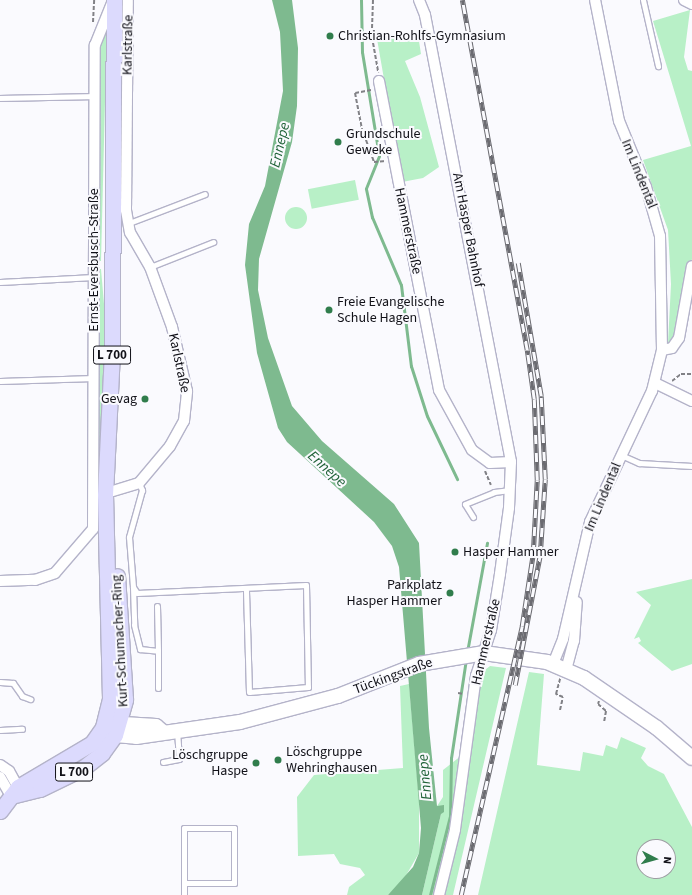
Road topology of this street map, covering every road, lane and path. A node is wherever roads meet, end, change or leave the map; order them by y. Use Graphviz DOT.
graph roads {
  1 [pos="114,0"];
  2 [pos="128,0"];
  3 [pos="373,0"];
  4 [pos="419,0"];
  5 [pos="595,0"];
  6 [pos="643,0"];
  7 [pos="684,0"];
  8 [pos="692,4"];
  9 [pos="658,66"];
  10 [pos="379,81"];
  11 [pos="366,91"];
  12 [pos="95,96"];
  13 [pos="0,98"];
  14 [pos="385,162"];
  15 [pos="205,194"];
  16 [pos="129,223"];
  17 [pos="130,233"];
  18 [pos="110,234"];
  19 [pos="213,242"];
  20 [pos="692,266"];
  21 [pos="150,267"];
  22 [pos="94,277"];
  23 [pos="0,282"];
  24 [pos="662,350"];
  25 [pos="692,374"];
  26 [pos="94,378"];
  27 [pos="0,381"];
  28 [pos="655,383"];
  29 [pos="666,388"];
  30 [pos="692,401"];
  31 [pos="620,455"];
  32 [pos="511,462"];
  33 [pos="692,466"];
  34 [pos="108,476"];
  35 [pos="138,483"];
  36 [pos="510,490"];
  37 [pos="113,491"];
  38 [pos="473,517"];
  39 [pos="0,581"];
  40 [pos="133,587"];
  41 [pos="246,590"];
  42 [pos="157,606"];
  43 [pos="158,651"];
  44 [pos="480,653"];
  45 [pos="559,672"];
  46 [pos="0,682"];
  47 [pos="158,688"];
  48 [pos="604,691"];
  49 [pos="30,699"];
  50 [pos="560,710"];
  51 [pos="604,722"];
  52 [pos="113,727"];
  53 [pos="22,729"];
  54 [pos="0,730"];
  55 [pos="170,732"];
  56 [pos="692,758"];
  57 [pos="163,762"];
  58 [pos="0,765"];
  59 [pos="0,777"];
  60 [pos="17,792"];
  61 [pos="0,811"];
  62 [pos="184,883"];
  63 [pos="184,895"];
  64 [pos="439,895"];
  1 -- 12 [label="street, Ernst-Eversbusch-Straße"];
  1 -- 18 [label="main road, L 700"];
  2 -- 16 [label="street, Karlstraße"];
  3 -- 10 [label="path"];
  4 -- 32 [label="street, Am Hasper Bahnhof"];
  5 -- 24 [label="street, Im Lindental"];
  6 -- 9 [label="lane"];
  7 -- 8 [label="street"];
  10 -- 32 [label="street, Hammerstraße"];
  11 -- 14 [label="path"];
  12 -- 13 [label="lane"];
  12 -- 22 [label="street, Ernst-Eversbusch-Straße"];
  15 -- 16 [label="lane"];
  16 -- 17 [label="street, Karlstraße"];
  17 -- 18 [label="street"];
  17 -- 21 [label="street, Karlstraße"];
  18 -- 34 [label="main road, L 700"];
  19 -- 21 [label="lane"];
  20 -- 24 [label="street"];
  21 -- 35 [label="street, Karlstraße"];
  22 -- 23 [label="lane"];
  22 -- 26 [label="street, Ernst-Eversbusch-Straße"];
  24 -- 28 [label="street, Im Lindental"];
  25 -- 29 [label="path"];
  26 -- 27 [label="lane"];
  26 -- 39 [label="street, Ernst-Eversbusch-Straße"];
  28 -- 29 [label="street"];
  28 -- 31 [label="street, Im Lindental"];
  29 -- 30 [label="street"];
  31 -- 33 [label="lane"];
  31 -- 45 [label="street, Im Lindental"];
  32 -- 36 [label="street, Hammerstraße"];
  34 -- 37 [label="main road, Kurt-Schumacher-Ring / L 700"];
  34 -- 52 [label="main road, Kurt-Schumacher-Ring / L 700"];
  35 -- 37 [label="street"];
  35 -- 40 [label="lane"];
  36 -- 38 [label="lane"];
  36 -- 44 [label="street, Hammerstraße"];
  37 -- 52 [label="main road, Kurt-Schumacher-Ring / L 700"];
  40 -- 41 [label="lane"];
  40 -- 43 [label="lane"];
  41 -- 41 [label="lane"];
  42 -- 43 [label="lane"];
  43 -- 47 [label="lane"];
  44 -- 45 [label="street, Tückingstraße"];
  44 -- 55 [label="street, Tückingstraße"];
  44 -- 64 [label="street, Hammerstraße"];
  45 -- 48 [label="street, Tückingstraße"];
  45 -- 50 [label="path"];
  46 -- 49 [label="lane"];
  48 -- 51 [label="path"];
  48 -- 56 [label="street, Tückingstraße"];
  52 -- 55 [label="street, Tückingstraße"];
  52 -- 60 [label="main road, Kurt-Schumacher-Ring / L 700"];
  53 -- 54 [label="lane"];
  55 -- 57 [label="lane"];
  58 -- 60 [label="street"];
  59 -- 60 [label="street"];
  60 -- 61 [label="main road, L 700"];
  62 -- 62 [label="lane"];
  62 -- 63 [label="lane"];
}
